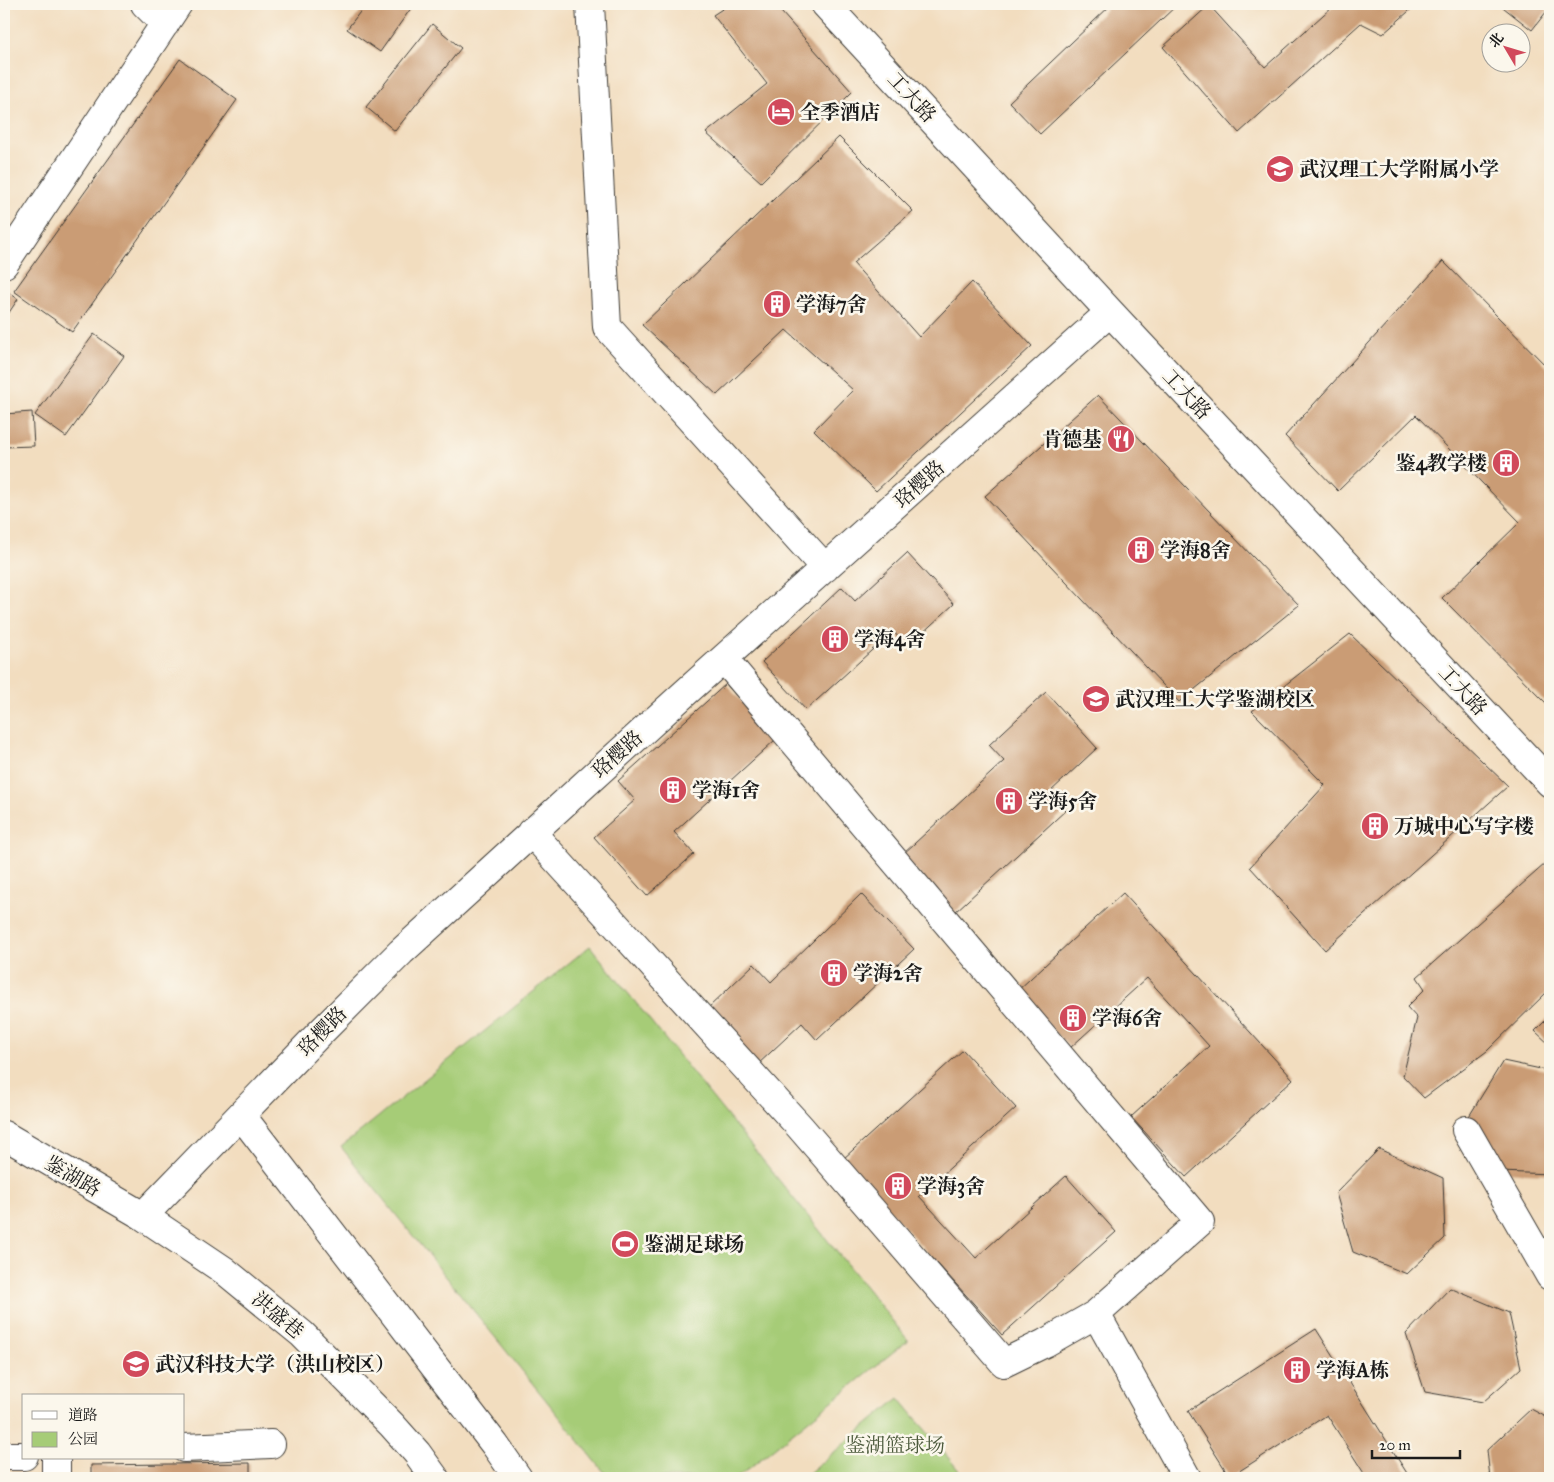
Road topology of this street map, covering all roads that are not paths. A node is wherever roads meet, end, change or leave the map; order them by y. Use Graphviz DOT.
graph roads {
  1 [pos="145,4"];
  2 [pos="590,4"];
  3 [pos="825,4"];
  4 [pos="172,14"];
  5 [pos="4,264"];
  6 [pos="1110,312"];
  7 [pos="825,568"];
  8 [pos="724,659"];
  9 [pos="1550,783"];
  10 [pos="531,832"];
  11 [pos="240,1116"];
  12 [pos="1466,1130"];
  13 [pos="4,1135"];
  14 [pos="143,1216"];
  15 [pos="1550,1276"];
  16 [pos="1096,1314"];
  17 [pos="271,1444"];
  18 [pos="185,1448"];
  19 [pos="4,1456"];
  20 [pos="22,1456"];
  21 [pos="56,1460"];
  22 [pos="56,1478"];
  23 [pos="435,1478"];
  24 [pos="518,1478"];
  25 [pos="1187,1478"];
  1 -- 4 [label="street"];
  2 -- 7 [label="street"];
  3 -- 6 [label="street, 工大路"];
  4 -- 5 [label="street"];
  6 -- 7 [label="street, 珞樱路"];
  6 -- 9 [label="street, 工大路"];
  7 -- 8 [label="street, 珞樱路"];
  8 -- 10 [label="street, 珞樱路"];
  8 -- 16 [label="street"];
  10 -- 11 [label="street, 珞樱路"];
  10 -- 16 [label="street"];
  11 -- 14 [label="street, 珞樱路"];
  11 -- 24 [label="street"];
  12 -- 15 [label="street"];
  13 -- 14 [label="street, 鉴湖路"];
  14 -- 23 [label="street, 洪盛巷"];
  16 -- 25 [label="street"];
  17 -- 18 [label="street"];
  19 -- 20 [label="street"];
  21 -- 22 [label="street"];
}
